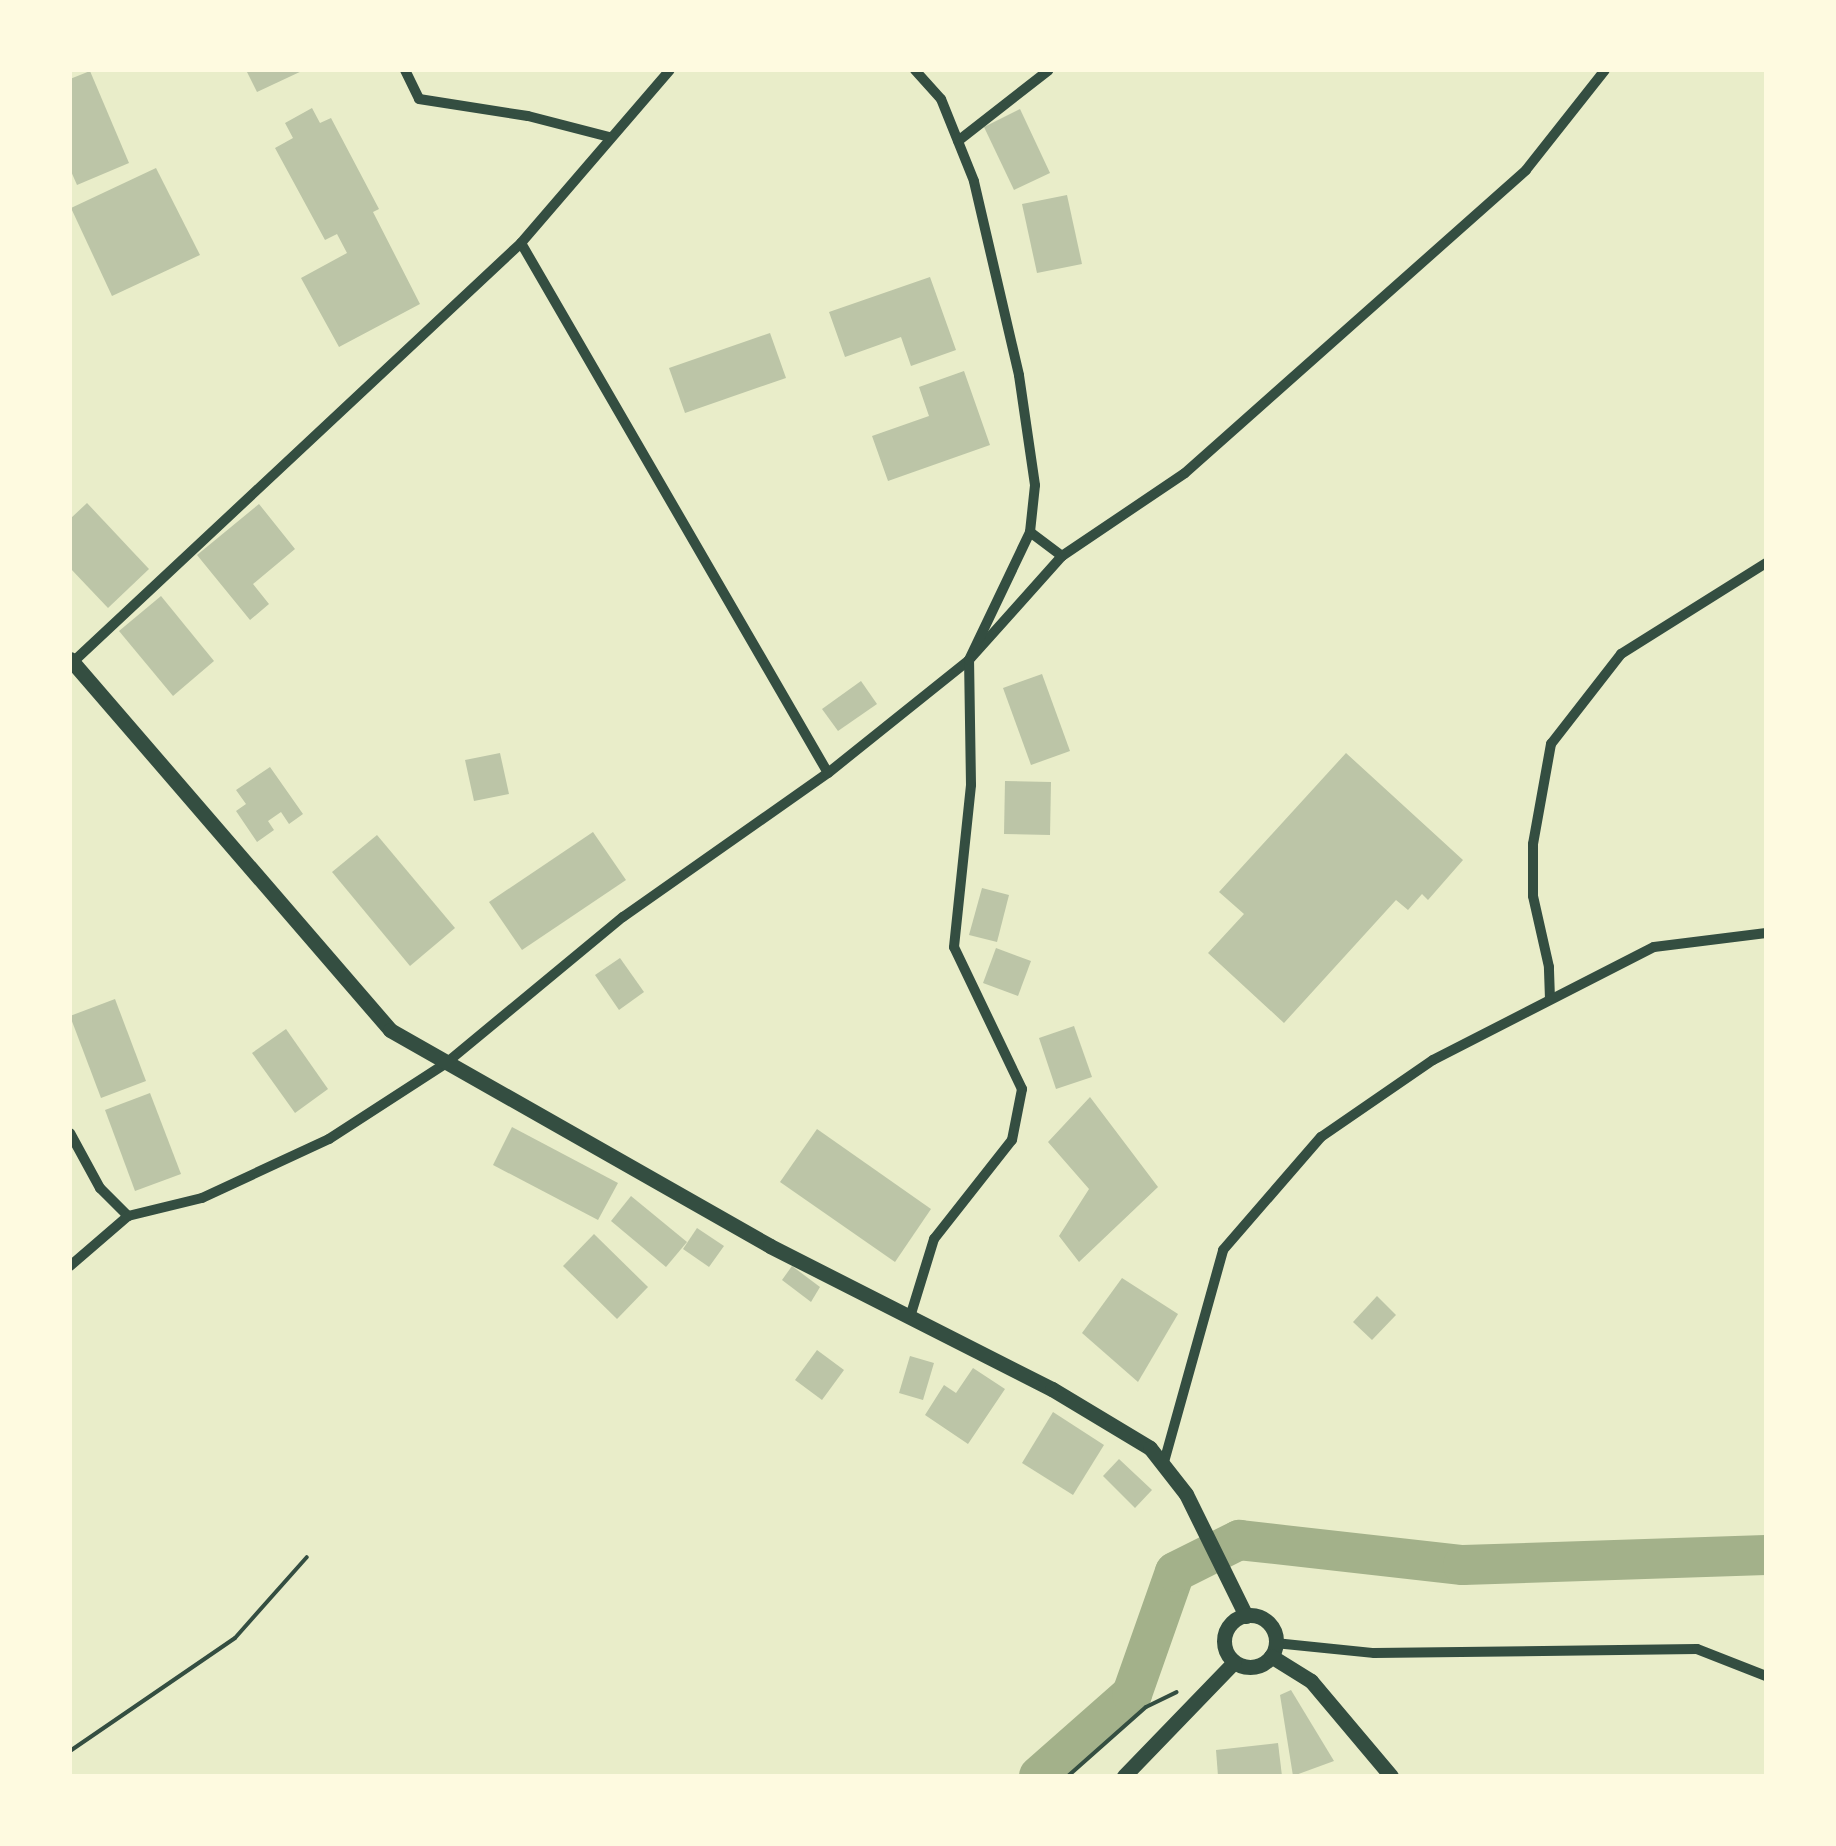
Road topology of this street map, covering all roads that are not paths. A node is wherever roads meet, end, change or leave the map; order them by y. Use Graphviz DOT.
graph roads {
  1 [pos="406,70"];
  2 [pos="670,70"];
  3 [pos="915,70"];
  4 [pos="1049,70"];
  5 [pos="1605,70"];
  6 [pos="609,138"];
  7 [pos="958,141"];
  8 [pos="521,244"];
  9 [pos="1030,532"];
  10 [pos="1062,556"];
  11 [pos="1766,563"];
  12 [pos="71,660"];
  13 [pos="969,660"];
  14 [pos="828,772"];
  15 [pos="1766,933"];
  16 [pos="1550,999"];
  17 [pos="445,1064"];
  18 [pos="70,1133"];
  19 [pos="128,1216"];
  20 [pos="70,1266"];
  21 [pos="910,1317"];
  22 [pos="1164,1462"];
  23 [pos="1246,1616"];
  24 [pos="1273,1650"];
  25 [pos="1234,1662"];
  26 [pos="1766,1676"];
  27 [pos="1124,1776"];
  28 [pos="1391,1776"];
  1 -- 6 [label="street"];
  2 -- 6 [label="street"];
  3 -- 7 [label="street"];
  4 -- 7 [label="street"];
  5 -- 10 [label="street"];
  6 -- 8 [label="street"];
  7 -- 9 [label="street"];
  8 -- 12 [label="street"];
  8 -- 14 [label="street"];
  9 -- 10 [label="street"];
  9 -- 13 [label="street"];
  10 -- 13 [label="street"];
  11 -- 16 [label="street"];
  12 -- 17 [label="street"];
  13 -- 14 [label="street"];
  13 -- 21 [label="street"];
  14 -- 17 [label="street"];
  15 -- 16 [label="street"];
  16 -- 22 [label="street"];
  17 -- 19 [label="street"];
  17 -- 21 [label="street"];
  18 -- 19 [label="street"];
  19 -- 20 [label="street"];
  21 -- 22 [label="street"];
  22 -- 23 [label="street"];
  23 -- 24 [label="street"];
  23 -- 25 [label="street"];
  24 -- 25 [label="street"];
  24 -- 26 [label="street"];
  24 -- 28 [label="street"];
  25 -- 27 [label="street"];
}
